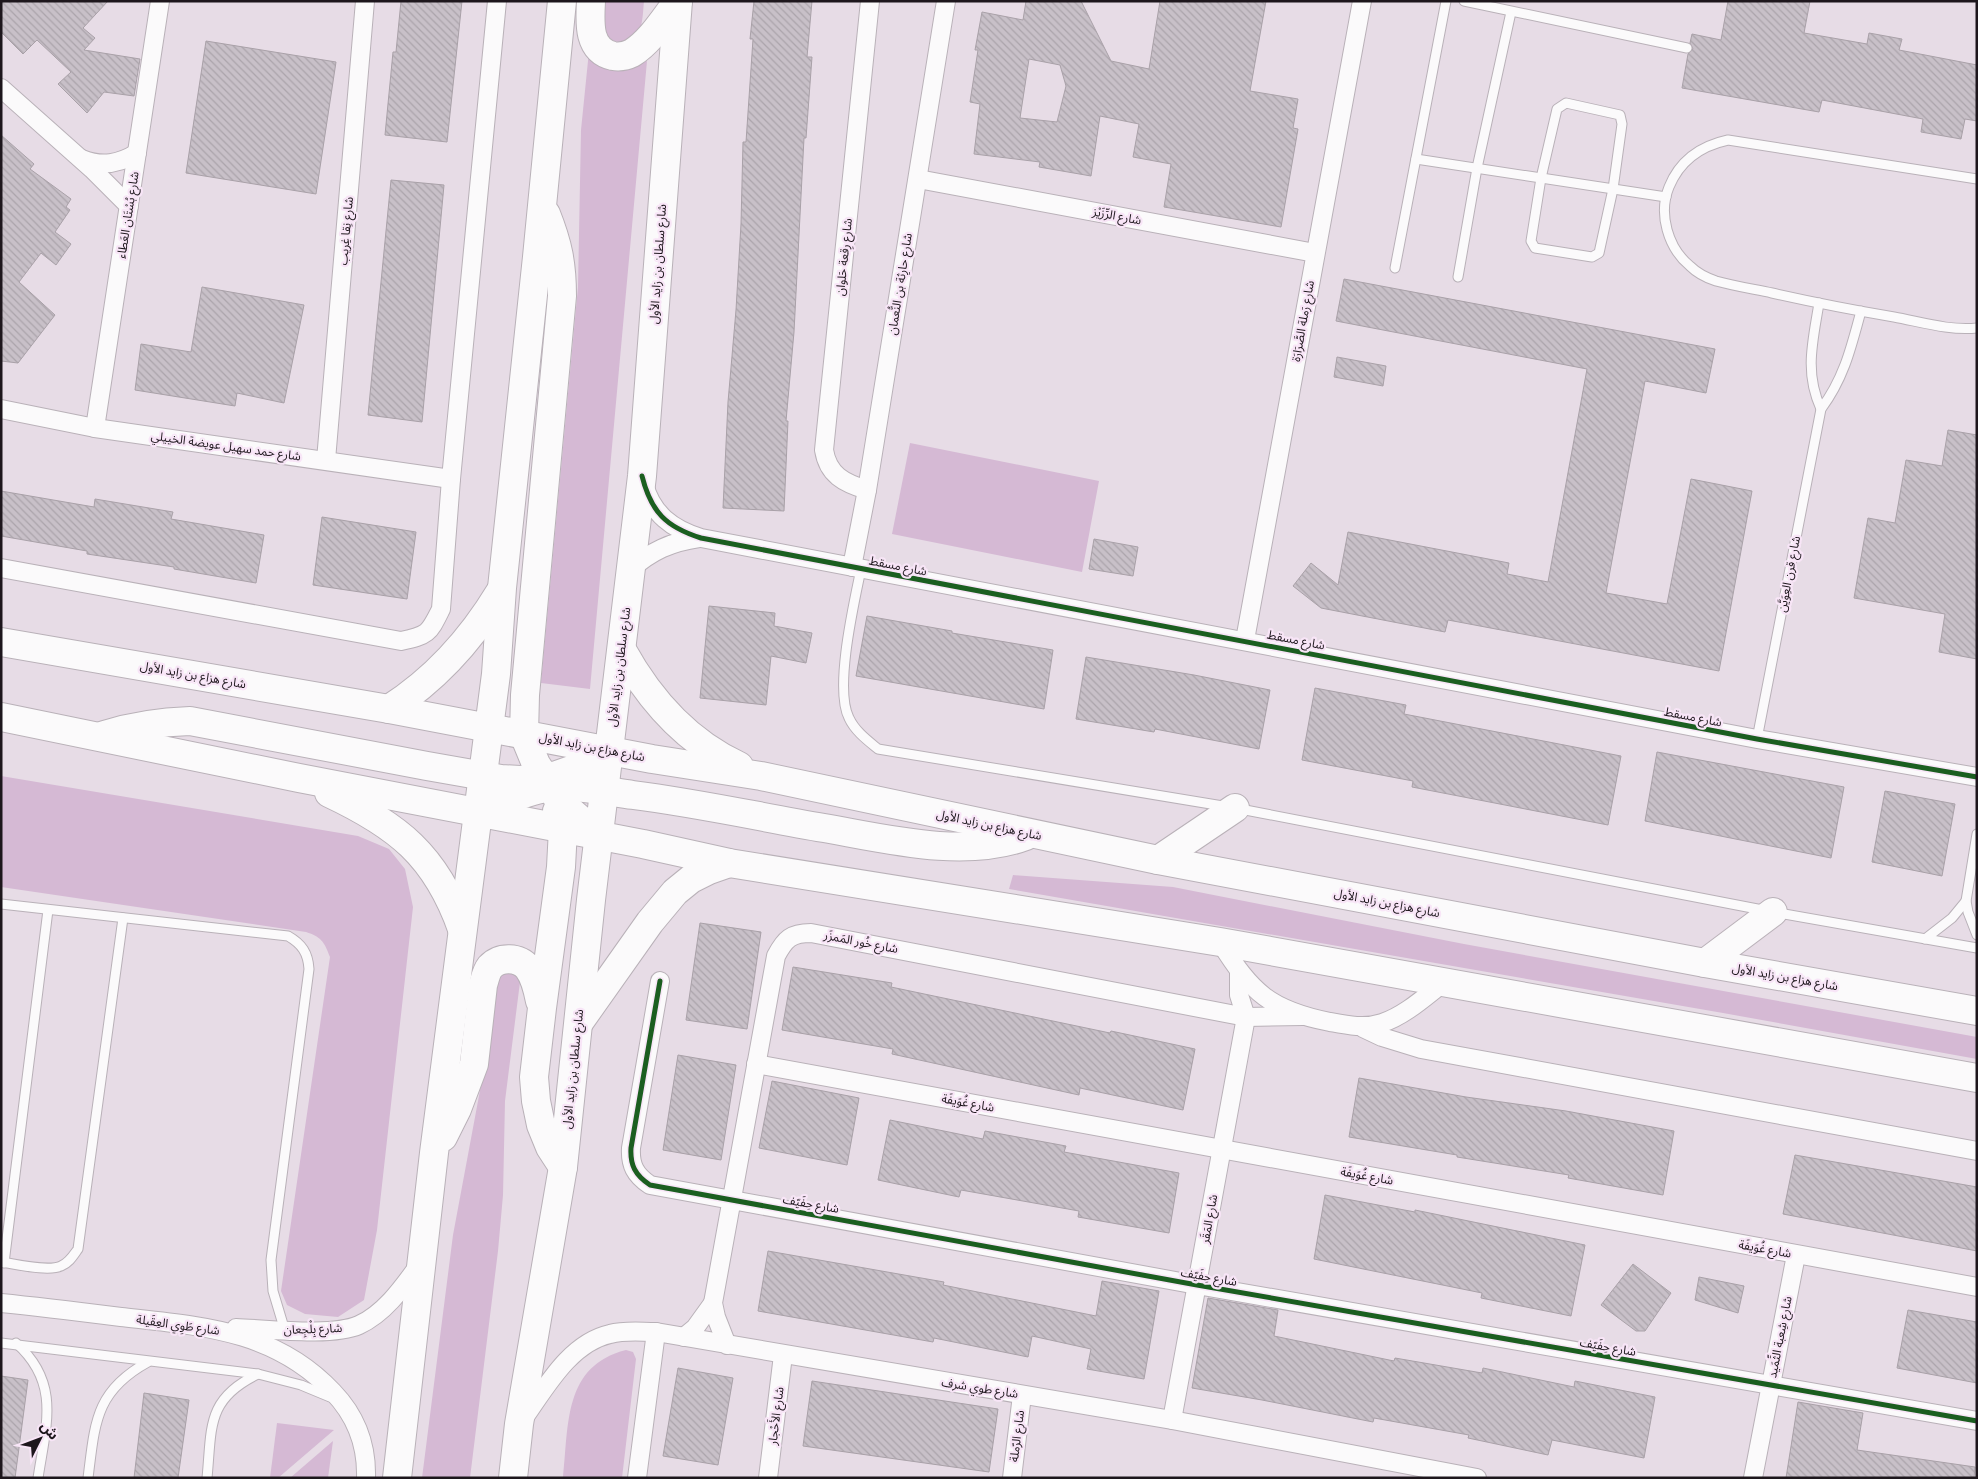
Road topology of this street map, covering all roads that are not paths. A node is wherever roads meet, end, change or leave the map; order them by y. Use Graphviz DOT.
graph roads {
  1 [pos="160,1"];
  2 [pos="365,1"];
  3 [pos="497,1"];
  4 [pos="562,1"];
  5 [pos="591,1"];
  6 [pos="678,1"];
  7 [pos="870,1"];
  8 [pos="946,1"];
  9 [pos="1362,1"];
  10 [pos="1446,1"];
  11 [pos="1464,1"];
  12 [pos="1511,12"];
  13 [pos="1687,48"];
  14 [pos="1,88"];
  15 [pos="137,153"];
  16 [pos="80,158"];
  17 [pos="1416,159"];
  18 [pos="1477,168"];
  19 [pos="1541,178"];
  20 [pos="918,179"];
  21 [pos="1977,179"];
  22 [pos="1613,189"];
  23 [pos="1666,197"];
  24 [pos="542,205"];
  25 [pos="129,206"];
  26 [pos="1316,253"];
  27 [pos="1395,268"];
  28 [pos="1458,277"];
  29 [pos="1818,303"];
  30 [pos="1860,311"];
  31 [pos="1977,328"];
  32 [pos="1,409"];
  33 [pos="1821,409"];
  34 [pos="95,428"];
  35 [pos="326,460"];
  36 [pos="642,476"];
  37 [pos="451,479"];
  38 [pos="867,490"];
  39 [pos="701,538"];
  40 [pos="1,568"];
  41 [pos="856,568"];
  42 [pos="630,570"];
  43 [pos="502,588"];
  44 [pos="1245,640"];
  45 [pos="1,642"];
  46 [pos="622,650"];
  47 [pos="389,709"];
  48 [pos="1,716"];
  49 [pos="489,728"];
  50 [pos="524,734"];
  51 [pos="100,737"];
  52 [pos="1757,739"];
  53 [pos="609,751"];
  54 [pos="483,775"];
  55 [pos="761,776"];
  56 [pos="1977,777"];
  57 [pos="299,778"];
  58 [pos="545,783"];
  59 [pos="604,791"];
  60 [pos="1234,808"];
  61 [pos="478,812"];
  62 [pos="563,828"];
  63 [pos="1031,834"];
  64 [pos="1977,834"];
  65 [pos="600,836"];
  66 [pos="1158,860"];
  67 [pos="728,863"];
  68 [pos="1966,901"];
  69 [pos="1,904"];
  70 [pos="48,910"];
  71 [pos="1773,912"];
  72 [pos="123,918"];
  73 [pos="463,932"];
  74 [pos="1977,935"];
  75 [pos="1925,938"];
  76 [pos="1220,942"];
  77 [pos="1977,948"];
  78 [pos="1705,963"];
  79 [pos="1239,973"];
  80 [pos="660,981"];
  81 [pos="1443,983"];
  82 [pos="542,1008"];
  83 [pos="1977,1012"];
  84 [pos="1303,1016"];
  85 [pos="1246,1017"];
  86 [pos="579,1022"];
  87 [pos="1363,1028"];
  88 [pos="756,1064"];
  89 [pos="1977,1078"];
  90 [pos="1222,1149"];
  91 [pos="1977,1151"];
  92 [pos="434,1153"];
  93 [pos="563,1167"];
  94 [pos="731,1200"];
  95 [pos="1796,1255"];
  96 [pos="422,1260"];
  97 [pos="3,1262"];
  98 [pos="1197,1285"];
  99 [pos="1977,1288"];
  100 [pos="1,1303"];
  101 [pos="713,1303"];
  102 [pos="205,1327"];
  103 [pos="285,1331"];
  104 [pos="656,1332"];
  105 [pos="684,1337"];
  106 [pos="1,1342"];
  107 [pos="16,1343"];
  108 [pos="727,1345"];
  109 [pos="784,1355"];
  110 [pos="148,1362"];
  111 [pos="258,1374"];
  112 [pos="1771,1385"];
  113 [pos="1022,1395"];
  114 [pos="342,1402"];
  115 [pos="1172,1420"];
  116 [pos="1977,1421"];
  117 [pos="519,1424"];
  118 [pos="1452,1476"];
  119 [pos="38,1478"];
  120 [pos="88,1478"];
  121 [pos="206,1478"];
  122 [pos="366,1478"];
  123 [pos="397,1478"];
  124 [pos="513,1478"];
  125 [pos="637,1478"];
  126 [pos="768,1478"];
  127 [pos="1012,1478"];
  128 [pos="1477,1478"];
  129 [pos="1754,1478"];
  1 -- 15 [label="street, شارع بُسْتَان العَطاء"];
  2 -- 35 [label="street, شارع نِقا غِريب"];
  3 -- 37 [label="street"];
  4 -- 24 [label="main road"];
  5 -- 6 [label="main road"];
  6 -- 36 [label="main road, شارع سلطان بن زايد الأول"];
  7 -- 38 [label="street, شارع رِقعة حَلوان"];
  8 -- 20 [label="street, شارع حارِثة بن النُّعمان"];
  9 -- 26 [label="street, شارع رَملة الصَّرَارَة"];
  10 -- 17 [label="lane"];
  11 -- 12 [label="lane"];
  12 -- 13 [label="lane"];
  12 -- 18 [label="lane"];
  14 -- 16 [label="street"];
  15 -- 16 [label="street"];
  15 -- 25 [label="street, شارع بُسْتَان العَطاء"];
  16 -- 25 [label="street"];
  17 -- 18 [label="lane"];
  17 -- 27 [label="lane"];
  18 -- 19 [label="lane"];
  18 -- 28 [label="lane"];
  19 -- 22 [label="lane"];
  19 -- 22 [label="lane"];
  19 -- 22 [label="lane"];
  20 -- 26 [label="street, شارع الرِّزَيْز"];
  20 -- 38 [label="street, شارع حارِثة بن النُّعمان"];
  21 -- 23 [label="lane"];
  22 -- 23 [label="lane"];
  23 -- 29 [label="lane"];
  24 -- 43 [label="main road"];
  24 -- 50 [label="main road"];
  25 -- 34 [label="street, شارع بُسْتَان العَطاء"];
  26 -- 44 [label="street, شارع رَملة الصَّرَارَة"];
  29 -- 30 [label="lane"];
  29 -- 33 [label="lane"];
  30 -- 31 [label="lane"];
  30 -- 33 [label="lane, شارع قرن العِوَيَّن"];
  32 -- 34 [label="street, شارع حمد سهيل عويضة الخييلي"];
  33 -- 52 [label="lane, شارع قرن العِوَيَّن"];
  34 -- 35 [label="street, شارع حمد سهيل عويضة الخييلي"];
  35 -- 37 [label="street, شارع حمد سهيل عويضة الخييلي"];
  36 -- 39 [label="street, شارع مسقط"];
  36 -- 42 [label="main road, شارع سلطان بن زايد الأول"];
  37 -- 40 [label="street"];
  38 -- 41 [label="street, شارع حارِثة بن النُّعمان"];
  39 -- 41 [label="street, شارع مسقط"];
  39 -- 42 [label="street, شارع مسقط"];
  41 -- 44 [label="street, شارع مسقط"];
  41 -- 60 [label="lane"];
  42 -- 46 [label="main road, شارع سلطان بن زايد الأول"];
  43 -- 47 [label="main road"];
  43 -- 49 [label="main road"];
  44 -- 52 [label="street, شارع مسقط"];
  45 -- 47 [label="main road, شارع هزاع بن زايد الأول"];
  46 -- 53 [label="main road, شارع سلطان بن زايد الأول"];
  46 -- 55 [label="main road"];
  47 -- 49 [label="main road, شارع هزاع بن زايد الأول"];
  48 -- 51 [label="main road"];
  49 -- 50 [label="main road, شارع هزاع بن زايد الأول"];
  49 -- 54 [label="main road"];
  49 -- 58 [label="main road"];
  50 -- 53 [label="main road, شارع هزاع بن زايد الأول"];
  50 -- 58 [label="main road"];
  51 -- 54 [label="main road"];
  51 -- 57 [label="main road"];
  52 -- 56 [label="street, شارع مسقط"];
  53 -- 55 [label="main road, شارع هزاع بن زايد الأول"];
  53 -- 58 [label="main road"];
  53 -- 59 [label="main road, شارع سلطان بن زايد الأول"];
  54 -- 58 [label="main road"];
  54 -- 61 [label="main road"];
  55 -- 63 [label="main road, شارع هزاع بن زايد الأول"];
  57 -- 61 [label="main road"];
  57 -- 73 [label="main road"];
  58 -- 59 [label="main road"];
  58 -- 61 [label="main road"];
  58 -- 62 [label="main road"];
  58 -- 65 [label="main road"];
  59 -- 63 [label="main road"];
  59 -- 65 [label="main road, شارع سلطان بن زايد الأول"];
  60 -- 66 [label="main road"];
  60 -- 71 [label="lane"];
  61 -- 62 [label="main road"];
  61 -- 73 [label="main road"];
  62 -- 65 [label="main road"];
  62 -- 82 [label="main road"];
  63 -- 66 [label="main road, شارع هزاع بن زايد الأول"];
  64 -- 68 [label="lane"];
  65 -- 67 [label="main road"];
  65 -- 86 [label="main road, شارع سلطان بن زايد الأول"];
  66 -- 78 [label="main road, شارع هزاع بن زايد الأول"];
  67 -- 76 [label="main road"];
  67 -- 86 [label="main road"];
  68 -- 74 [label="lane"];
  68 -- 75 [label="lane"];
  69 -- 70 [label="lane"];
  70 -- 72 [label="lane"];
  70 -- 97 [label="lane"];
  71 -- 75 [label="lane"];
  71 -- 78 [label="main road"];
  72 -- 97 [label="lane"];
  72 -- 103 [label="lane"];
  73 -- 92 [label="main road"];
  75 -- 77 [label="lane"];
  76 -- 79 [label="street"];
  76 -- 81 [label="main road"];
  78 -- 83 [label="main road, شارع هزاع بن زايد الأول"];
  79 -- 84 [label="street"];
  79 -- 85 [label="street"];
  80 -- 94 [label="street, شارع حِفَيّف"];
  81 -- 87 [label="street"];
  81 -- 89 [label="main road"];
  82 -- 92 [label="main road"];
  82 -- 93 [label="main road"];
  84 -- 85 [label="street, شارع خُور المَمزَر"];
  84 -- 87 [label="street"];
  85 -- 88 [label="street, شارع خُور المَمزَر"];
  85 -- 90 [label="street, شارع المَقَر"];
  86 -- 93 [label="main road, شارع سلطان بن زايد الأول"];
  87 -- 91 [label="street"];
  88 -- 90 [label="street, شارع غُوَيفَة"];
  88 -- 94 [label="street, شارع خُور المَمزَر"];
  90 -- 95 [label="street, شارع غُوَيفَة"];
  90 -- 98 [label="street, شارع المَقَر"];
  92 -- 96 [label="main road"];
  93 -- 117 [label="main road, شارع سلطان بن زايد الأول"];
  94 -- 98 [label="street, شارع حِفَيّف"];
  94 -- 101 [label="street, شارع خُور المَمزَر"];
  95 -- 99 [label="street, شارع غُوَيفَة"];
  95 -- 112 [label="street, شارع شِعبة الثِّمَيد"];
  96 -- 103 [label="street, شارع بِلْجِعان"];
  96 -- 123 [label="main road"];
  98 -- 112 [label="street, شارع حِفَيّف"];
  98 -- 115 [label="street, شارع المَقَر"];
  100 -- 102 [label="street, شارع طَوِي العِقَيلة"];
  101 -- 105 [label="street, شارع خُور المَمزَر"];
  101 -- 108 [label="street, شارع خُور المَمزَر"];
  102 -- 103 [label="street, شارع بِلْجِعان"];
  102 -- 114 [label="street, شارع طَوِي العِقَيلة"];
  104 -- 105 [label="street, شارع طوي شرف"];
  104 -- 117 [label="street, شارع طوي شرف"];
  104 -- 125 [label="street"];
  105 -- 108 [label="street, شارع طوي شرف"];
  106 -- 107 [label="lane"];
  107 -- 110 [label="lane"];
  107 -- 119 [label="lane"];
  108 -- 109 [label="street, شارع طوي شرف"];
  109 -- 113 [label="street, شارع طوي شرف"];
  109 -- 126 [label="street, شارع الأَحْجار"];
  110 -- 111 [label="lane"];
  110 -- 120 [label="lane"];
  111 -- 114 [label="lane"];
  111 -- 121 [label="lane"];
  112 -- 116 [label="street, شارع حِفَيّف"];
  112 -- 129 [label="street, شارع شِعبة الثِّمَيد"];
  113 -- 115 [label="street, شارع طوي شرف"];
  113 -- 127 [label="street, شارع الرّملة"];
  114 -- 122 [label="street, شارع طَوِي العِقَيلة"];
  115 -- 118 [label="street, شارع طوي شرف"];
  117 -- 124 [label="main road, شارع سلطان بن زايد الأول"];
  118 -- 128 [label="street, شارع طوي شرف"];
}
